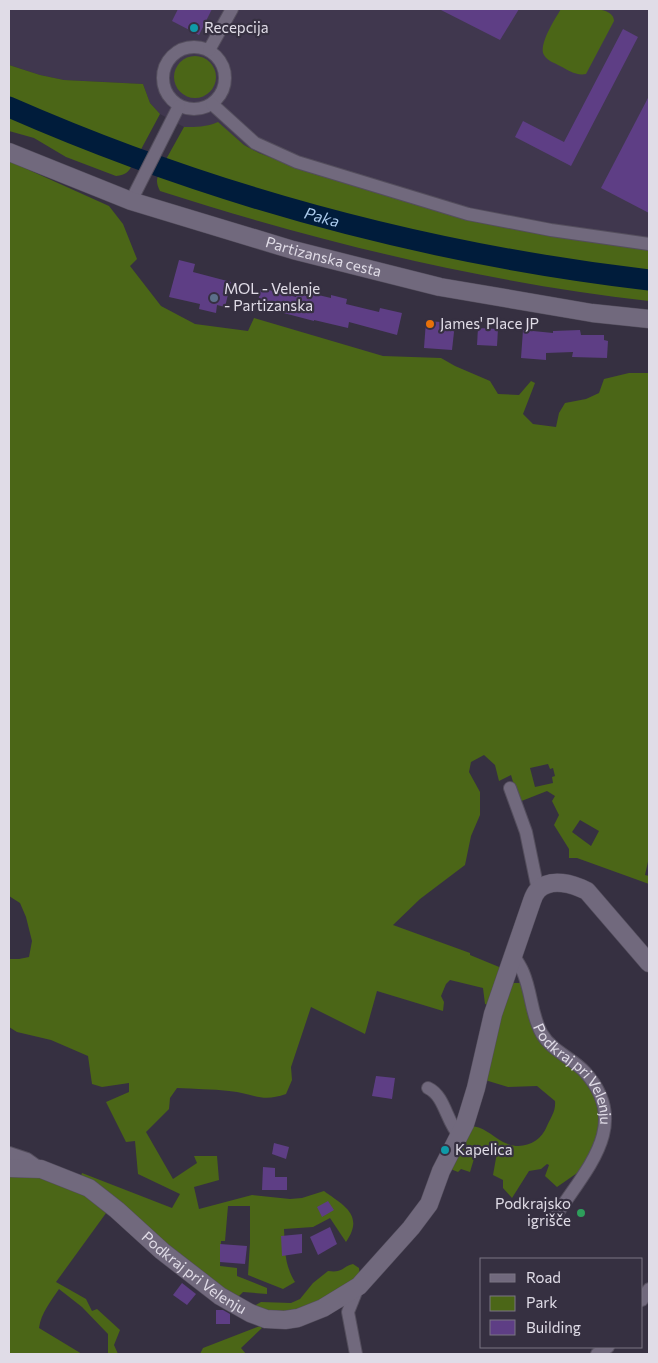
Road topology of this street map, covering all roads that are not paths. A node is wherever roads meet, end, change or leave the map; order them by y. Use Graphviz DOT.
graph roads {
  1 [pos="232,9"];
  2 [pos="209,50"];
  3 [pos="212,104"];
  4 [pos="179,106"];
  5 [pos="9,152"];
  6 [pos="131,201"];
  7 [pos="649,244"];
  8 [pos="649,320"];
  9 [pos="510,788"];
  10 [pos="538,890"];
  11 [pos="514,956"];
  12 [pos="649,963"];
  13 [pos="428,1088"];
  14 [pos="460,1135"];
  15 [pos="9,1153"];
  16 [pos="9,1168"];
  17 [pos="41,1169"];
  18 [pos="557,1214"];
  19 [pos="359,1286"];
  20 [pos="321,1309"];
  21 [pos="348,1318"];
  22 [pos="356,1354"];
  1 -- 2 [label="street"];
  2 -- 3 [label="street"];
  2 -- 4 [label="street"];
  3 -- 4 [label="street"];
  3 -- 7 [label="street"];
  4 -- 6 [label="street"];
  5 -- 6 [label="street, Partizanska cesta"];
  6 -- 8 [label="street, Partizanska cesta"];
  9 -- 10 [label="street"];
  10 -- 11 [label="street, Podkraj pri Velenju"];
  10 -- 12 [label="street"];
  11 -- 14 [label="street, Podkraj pri Velenju"];
  11 -- 18 [label="street, Podkraj pri Velenju"];
  13 -- 14 [label="street"];
  14 -- 19 [label="street, Podkraj pri Velenju"];
  15 -- 17 [label="street, Podkraj pri Velenju"];
  16 -- 17 [label="street, Podkraj pri Velenju"];
  17 -- 20 [label="street, Podkraj pri Velenju"];
  19 -- 20 [label="street, Podkraj pri Velenju"];
  19 -- 21 [label="street, Podkraj pri Velenju"];
  20 -- 21 [label="street"];
  21 -- 22 [label="street, Podkraj pri Velenju"];
}
